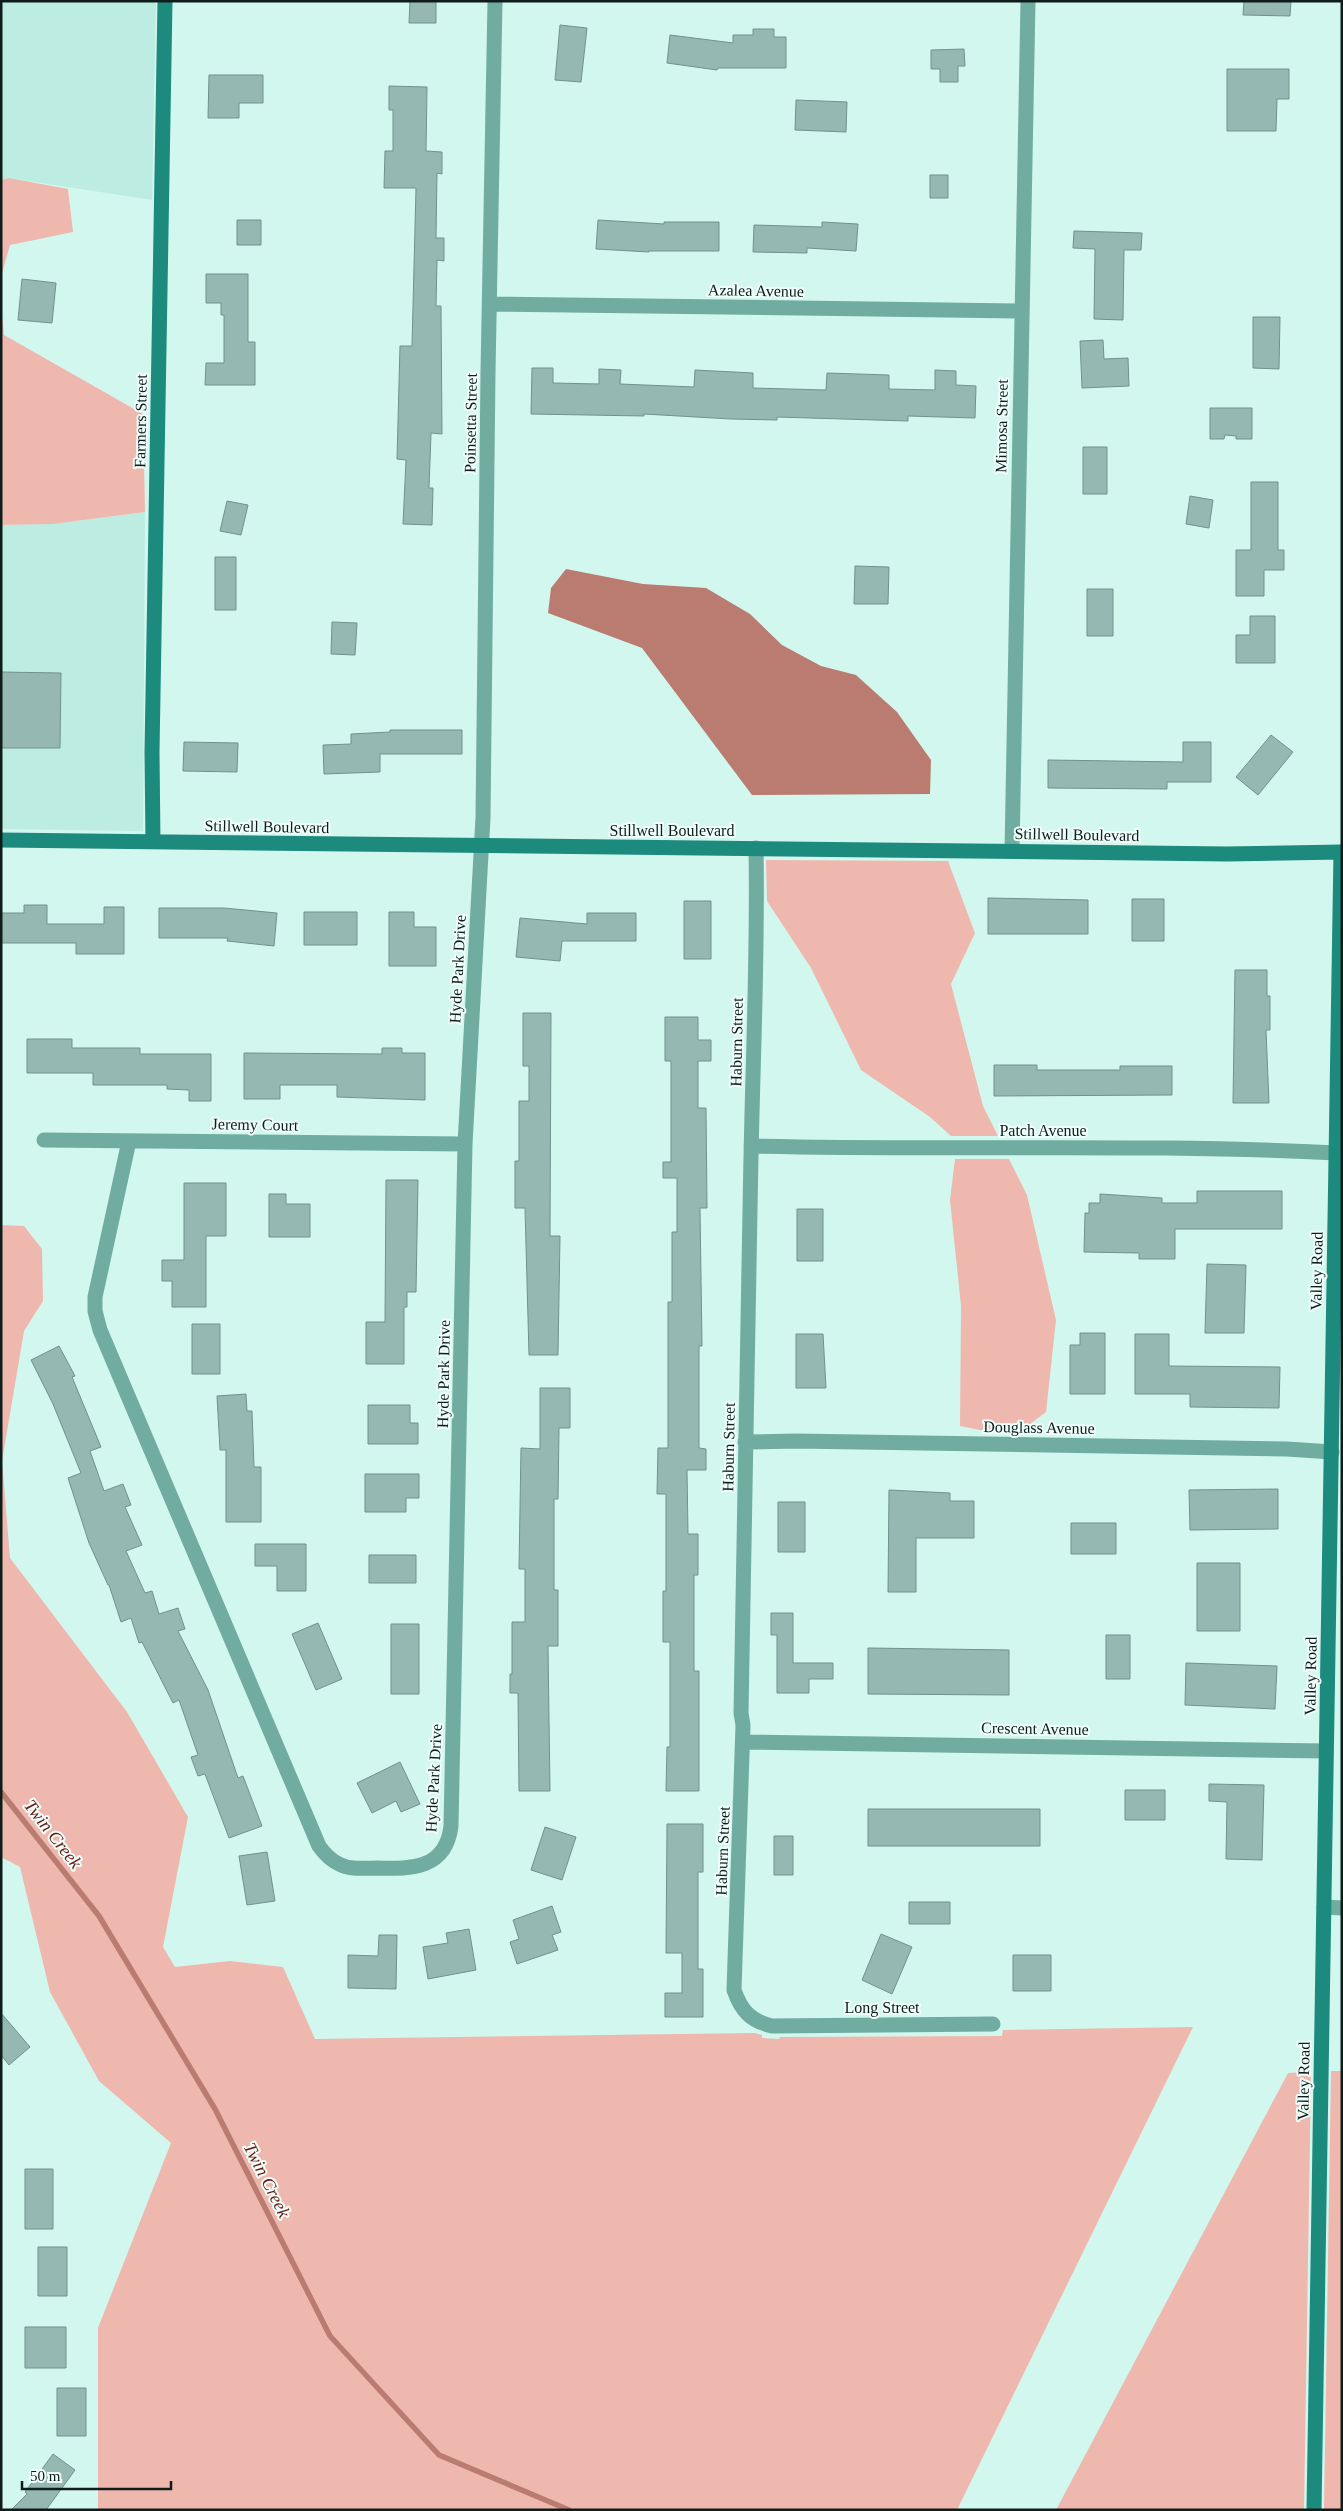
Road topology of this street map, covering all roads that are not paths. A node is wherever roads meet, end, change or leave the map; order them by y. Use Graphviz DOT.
graph roads {
  1 [pos="166,1"];
  2 [pos="495,1"];
  3 [pos="1028,1"];
  4 [pos="490,304"];
  5 [pos="1020,311"];
  6 [pos="1,840"];
  7 [pos="153,842"];
  8 [pos="1342,842"];
  9 [pos="481,846"];
  10 [pos="756,848"];
  11 [pos="1012,851"];
  12 [pos="1342,852"];
  13 [pos="44,1140"];
  14 [pos="129,1140"];
  15 [pos="465,1144"];
  16 [pos="751,1146"];
  17 [pos="1336,1153"];
  18 [pos="745,1442"];
  19 [pos="1332,1452"];
  20 [pos="743,1742"];
  21 [pos="1326,1751"];
  22 [pos="1324,1907"];
  23 [pos="1342,1908"];
  24 [pos="993,2024"];
  25 [pos="772,2026"];
  26 [pos="1314,2510"];
  1 -- 7 [label="street, Farmers Street"];
  2 -- 4 [label="street, Poinsetta Street"];
  3 -- 5 [label="street, Mimosa Street"];
  4 -- 5 [label="street, Azalea Avenue"];
  4 -- 9 [label="street, Poinsetta Street"];
  5 -- 11 [label="street, Mimosa Street"];
  6 -- 7 [label="street, Stillwell Boulevard"];
  7 -- 9 [label="street, Stillwell Boulevard"];
  8 -- 12 [label="street, Valley Road"];
  9 -- 10 [label="street, Stillwell Boulevard"];
  9 -- 15 [label="street, Hyde Park Drive"];
  10 -- 11 [label="street, Stillwell Boulevard"];
  10 -- 16 [label="street, Haburn Street"];
  11 -- 12 [label="street, Stillwell Boulevard"];
  12 -- 17 [label="street, Valley Road"];
  13 -- 14 [label="street, Jeremy Court"];
  14 -- 15 [label="street, Jeremy Court"];
  14 -- 15 [label="street, Hyde Park Drive"];
  16 -- 17 [label="street, Patch Avenue"];
  16 -- 18 [label="street, Haburn Street"];
  17 -- 19 [label="street, Valley Road"];
  18 -- 19 [label="street, Douglass Avenue"];
  18 -- 20 [label="street, Haburn Street"];
  19 -- 21 [label="street, Valley Road"];
  20 -- 21 [label="street, Crescent Avenue"];
  20 -- 25 [label="street, Haburn Street"];
  21 -- 22 [label="street, Valley Road"];
  22 -- 23 [label="street"];
  22 -- 26 [label="street, Valley Road"];
  24 -- 25 [label="street, Long Street"];
}
